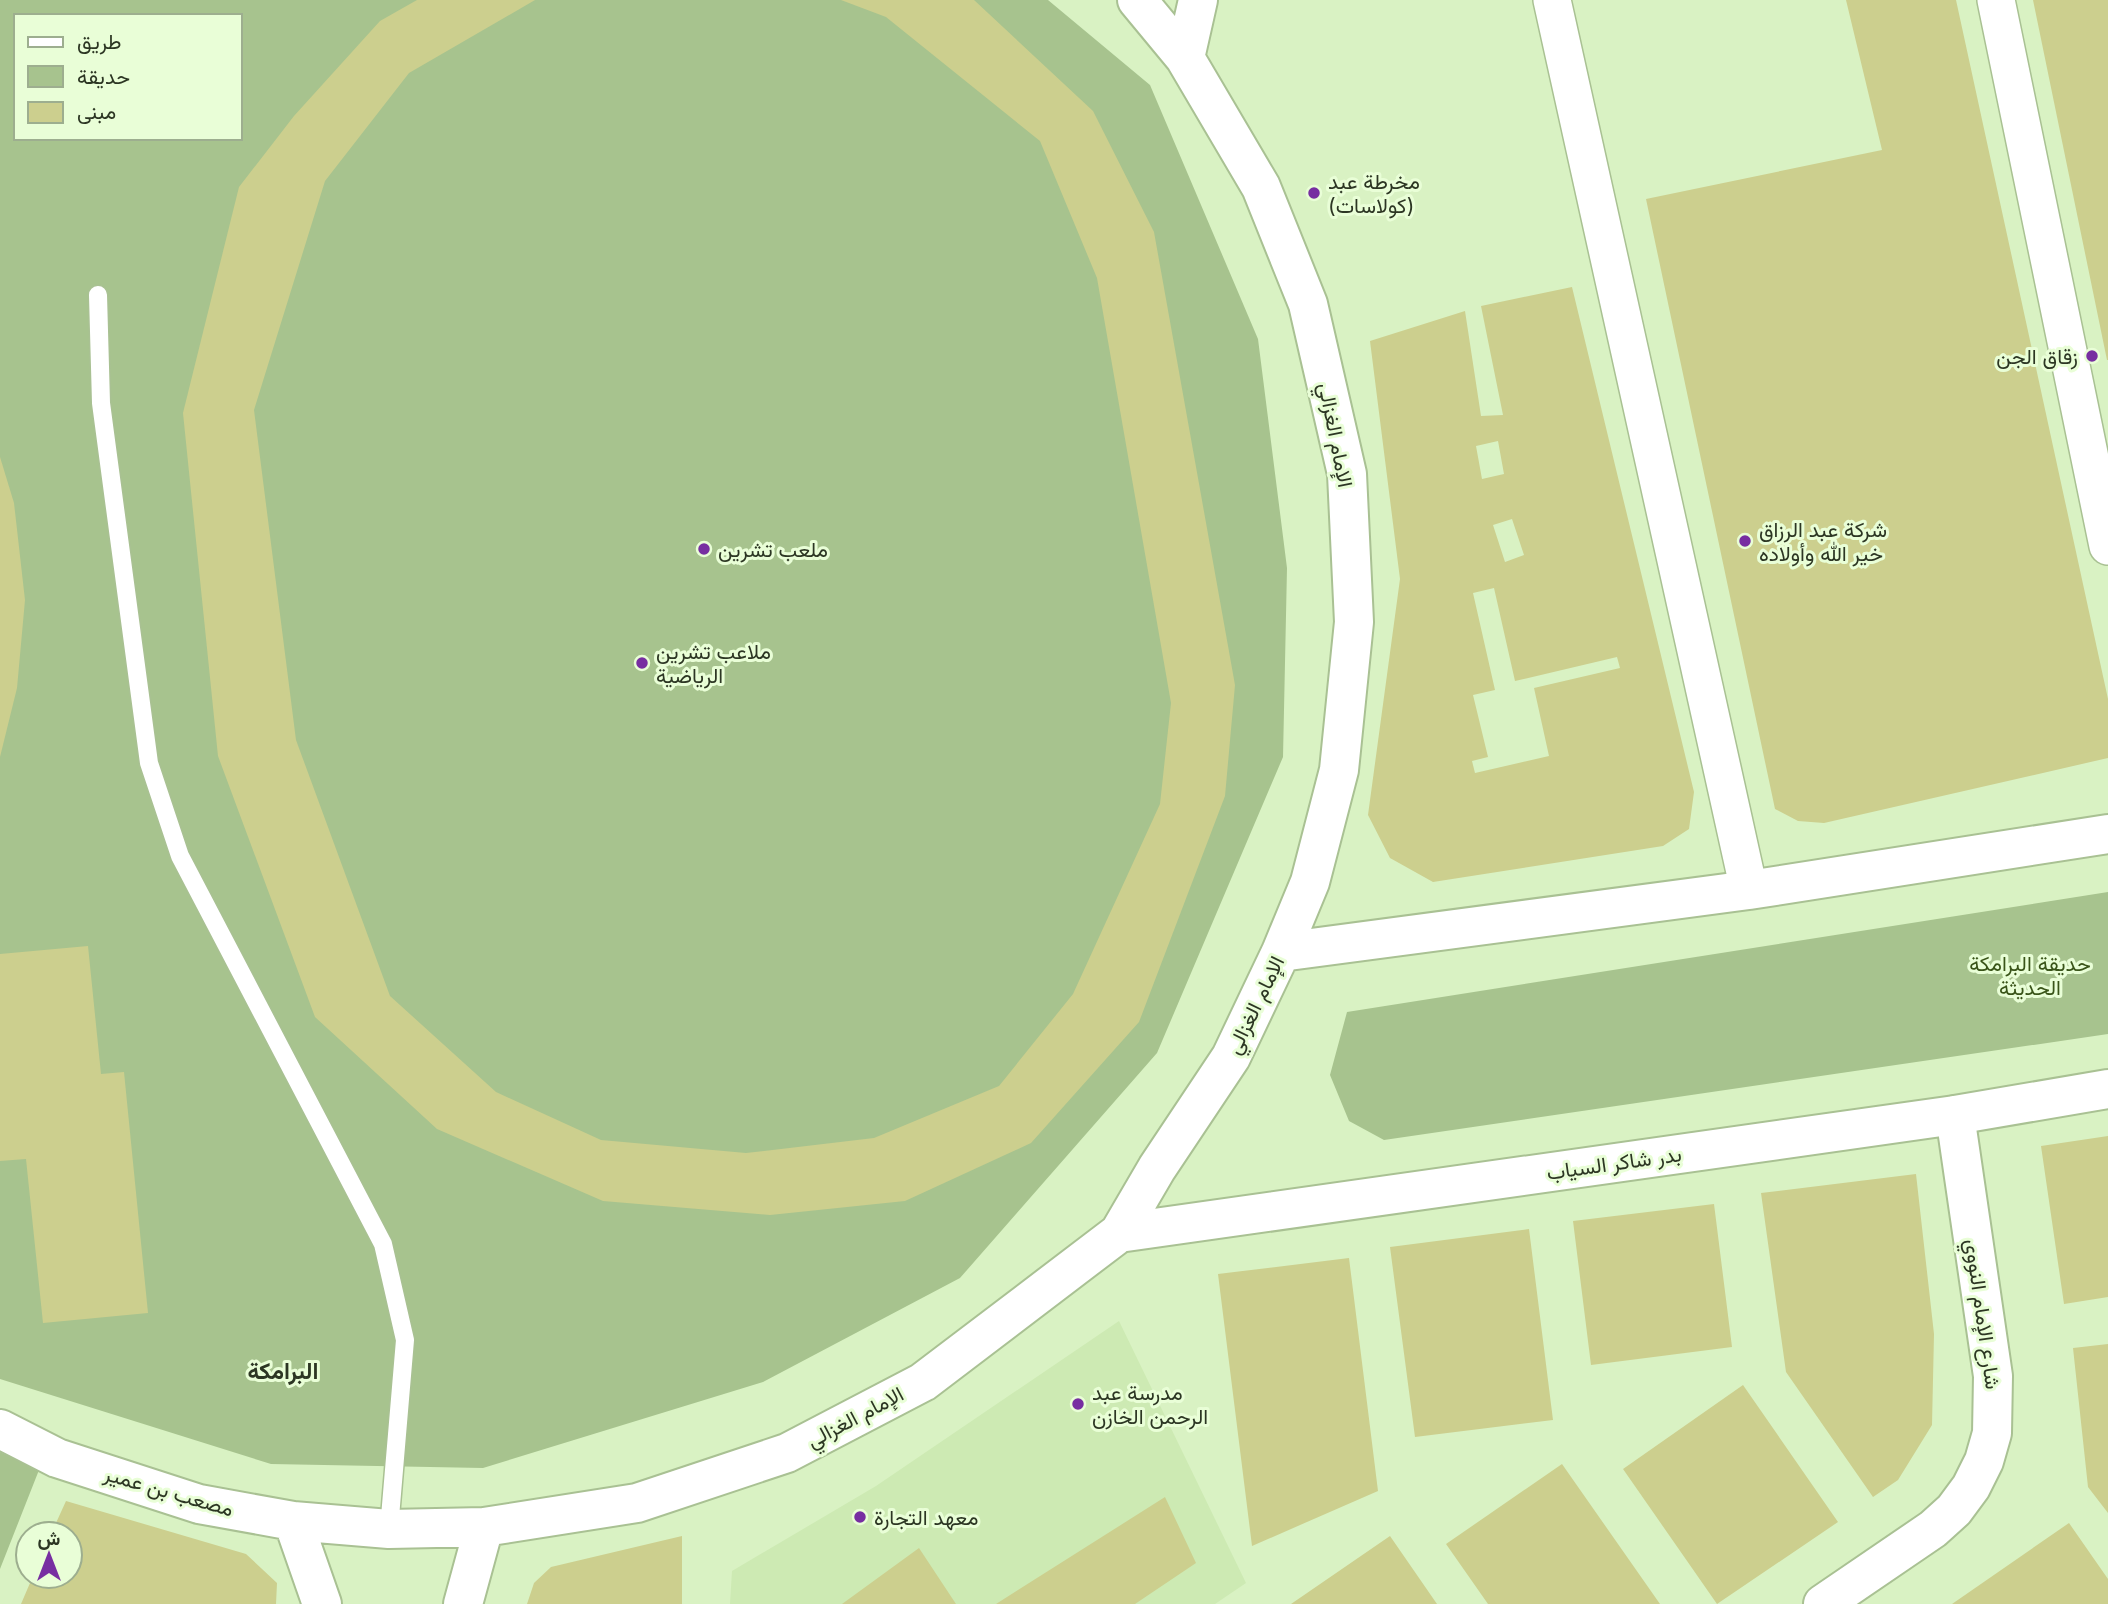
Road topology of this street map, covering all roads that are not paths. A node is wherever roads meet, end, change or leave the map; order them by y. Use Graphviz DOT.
graph roads {
  1 [pos="1137,0"];
  2 [pos="1198,0"];
  3 [pos="1552,0"];
  4 [pos="1996,0"];
  5 [pos="1185,58"];
  6 [pos="98,295"];
  7 [pos="2108,547"];
  8 [pos="2108,834"];
  9 [pos="1749,890"];
  10 [pos="1281,952"];
  11 [pos="2108,1089"];
  12 [pos="1955,1115"];
  13 [pos="1119,1233"];
  14 [pos="0,1429"];
  15 [pos="293,1521"];
  16 [pos="484,1527"];
  17 [pos="389,1529"];
  18 [pos="322,1604"];
  19 [pos="463,1604"];
  20 [pos="1823,1604"];
  1 -- 5 [label="main road, الإمام الغزالي"];
  2 -- 5 [label="main road"];
  3 -- 9 [label="street"];
  4 -- 7 [label="street"];
  5 -- 10 [label="main road, الإمام الغزالي"];
  6 -- 17 [label="lane"];
  8 -- 9 [label="main road"];
  9 -- 10 [label="main road"];
  10 -- 13 [label="main road, الإمام الغزالي"];
  11 -- 12 [label="main road, بدر شاكر السياب"];
  12 -- 13 [label="main road, بدر شاكر السياب"];
  12 -- 20 [label="main road, شارع الإمام النووي"];
  13 -- 16 [label="main road, الإمام الغزالي"];
  14 -- 15 [label="main road, مصعب بن عمير"];
  15 -- 17 [label="main road, مصعب بن عمير"];
  15 -- 18 [label="main road"];
  16 -- 17 [label="main road, الإمام الغزالي"];
  16 -- 19 [label="main road"];
}
